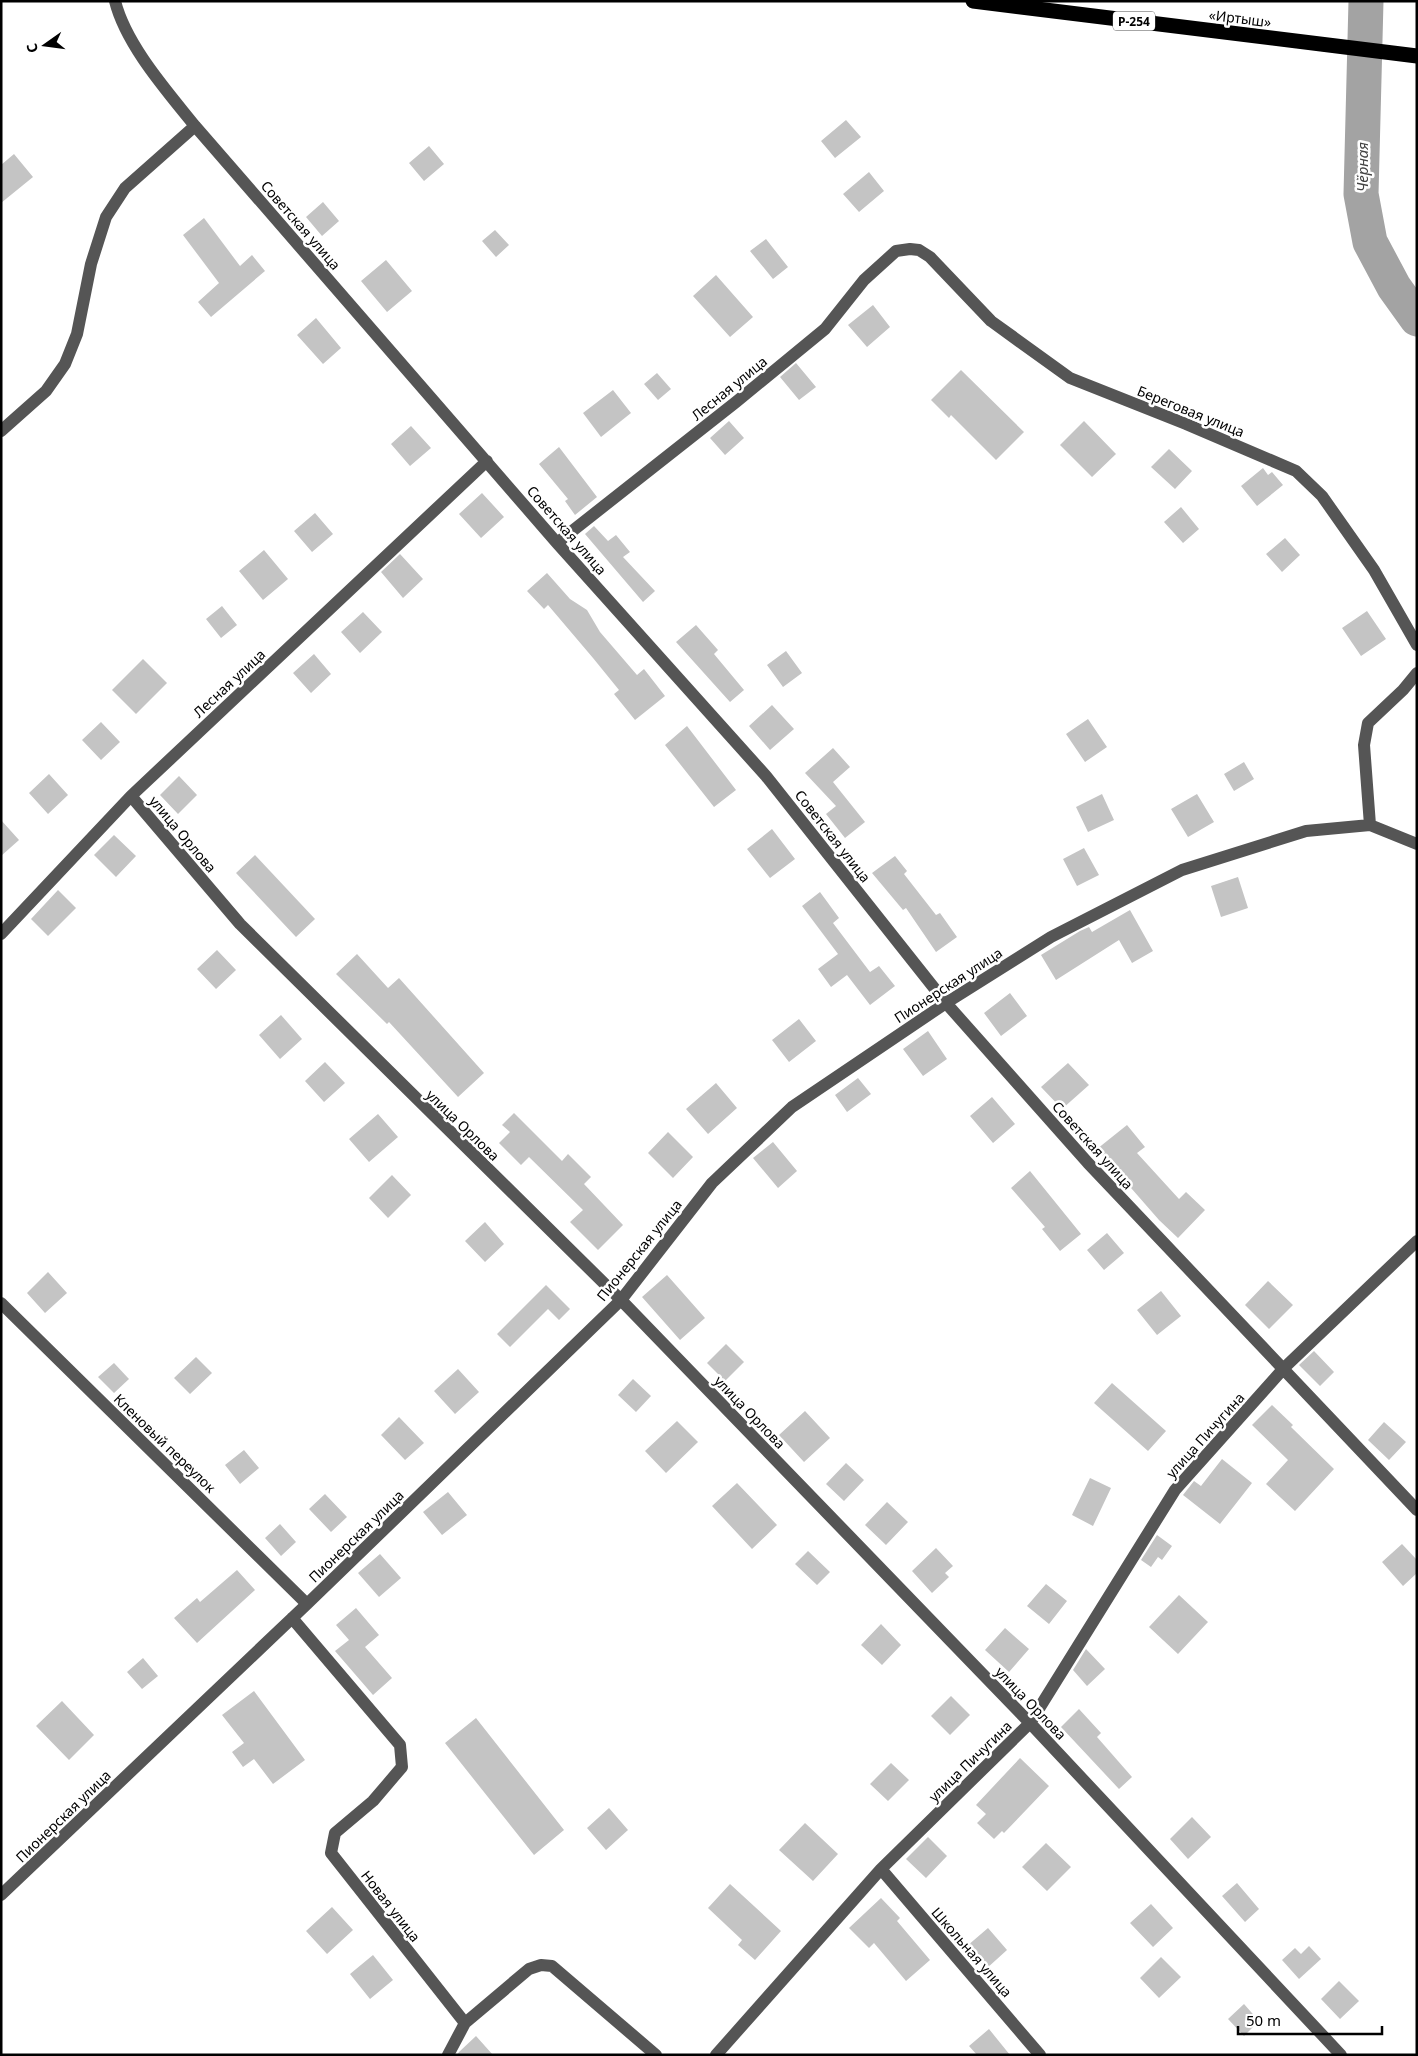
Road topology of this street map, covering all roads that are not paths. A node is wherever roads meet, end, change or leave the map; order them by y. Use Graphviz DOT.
graph roads {
  1 [pos="115,1"];
  2 [pos="974,1"];
  3 [pos="1417,56"];
  4 [pos="195,126"];
  5 [pos="910,249"];
  6 [pos="1,431"];
  7 [pos="487,462"];
  8 [pos="558,543"];
  9 [pos="1417,645"];
  10 [pos="1417,673"];
  11 [pos="131,796"];
  12 [pos="1370,825"];
  13 [pos="1417,844"];
  14 [pos="1,934"];
  15 [pos="946,1003"];
  16 [pos="1417,1241"];
  17 [pos="621,1300"];
  18 [pos="1,1303"];
  19 [pos="1284,1368"];
  20 [pos="1417,1510"];
  21 [pos="307,1604"];
  22 [pos="292,1618"];
  23 [pos="1030,1723"];
  24 [pos="881,1869"];
  25 [pos="1,1895"];
  26 [pos="465,2023"];
  27 [pos="448,2055"];
  28 [pos="656,2055"];
  29 [pos="716,2055"];
  30 [pos="1040,2055"];
  31 [pos="1341,2055"];
  1 -- 4 [label="street, Советская улица"];
  2 -- 3 [label="highway, «Иртыш» / Р-254"];
  4 -- 6 [label="street"];
  4 -- 7 [label="street, Советская улица"];
  5 -- 8 [label="street, Лесная улица"];
  5 -- 9 [label="street, Береговая улица"];
  7 -- 8 [label="street, Советская улица"];
  7 -- 11 [label="street, Лесная улица"];
  8 -- 15 [label="street, Советская улица"];
  10 -- 12 [label="street"];
  11 -- 14 [label="street, Лесная улица"];
  11 -- 17 [label="street, улица Орлова"];
  12 -- 13 [label="street, Пионерская улица"];
  12 -- 15 [label="street, Пионерская улица"];
  15 -- 17 [label="street, Пионерская улица"];
  15 -- 19 [label="street, Советская улица"];
  16 -- 19 [label="street, улица Пичугина"];
  17 -- 21 [label="street, Пионерская улица"];
  17 -- 23 [label="street, улица Орлова"];
  18 -- 21 [label="street, Кленовый переулок"];
  19 -- 20 [label="street, Советская улица"];
  19 -- 23 [label="street, улица Пичугина"];
  21 -- 22 [label="street, Пионерская улица"];
  22 -- 25 [label="street, Пионерская улица"];
  22 -- 26 [label="street, Новая улица"];
  23 -- 24 [label="street, улица Пичугина"];
  23 -- 31 [label="street, улица Орлова"];
  24 -- 29 [label="street, улица Пичугина"];
  24 -- 30 [label="street, Школьная улица"];
  26 -- 27 [label="street"];
  26 -- 28 [label="street"];
}
